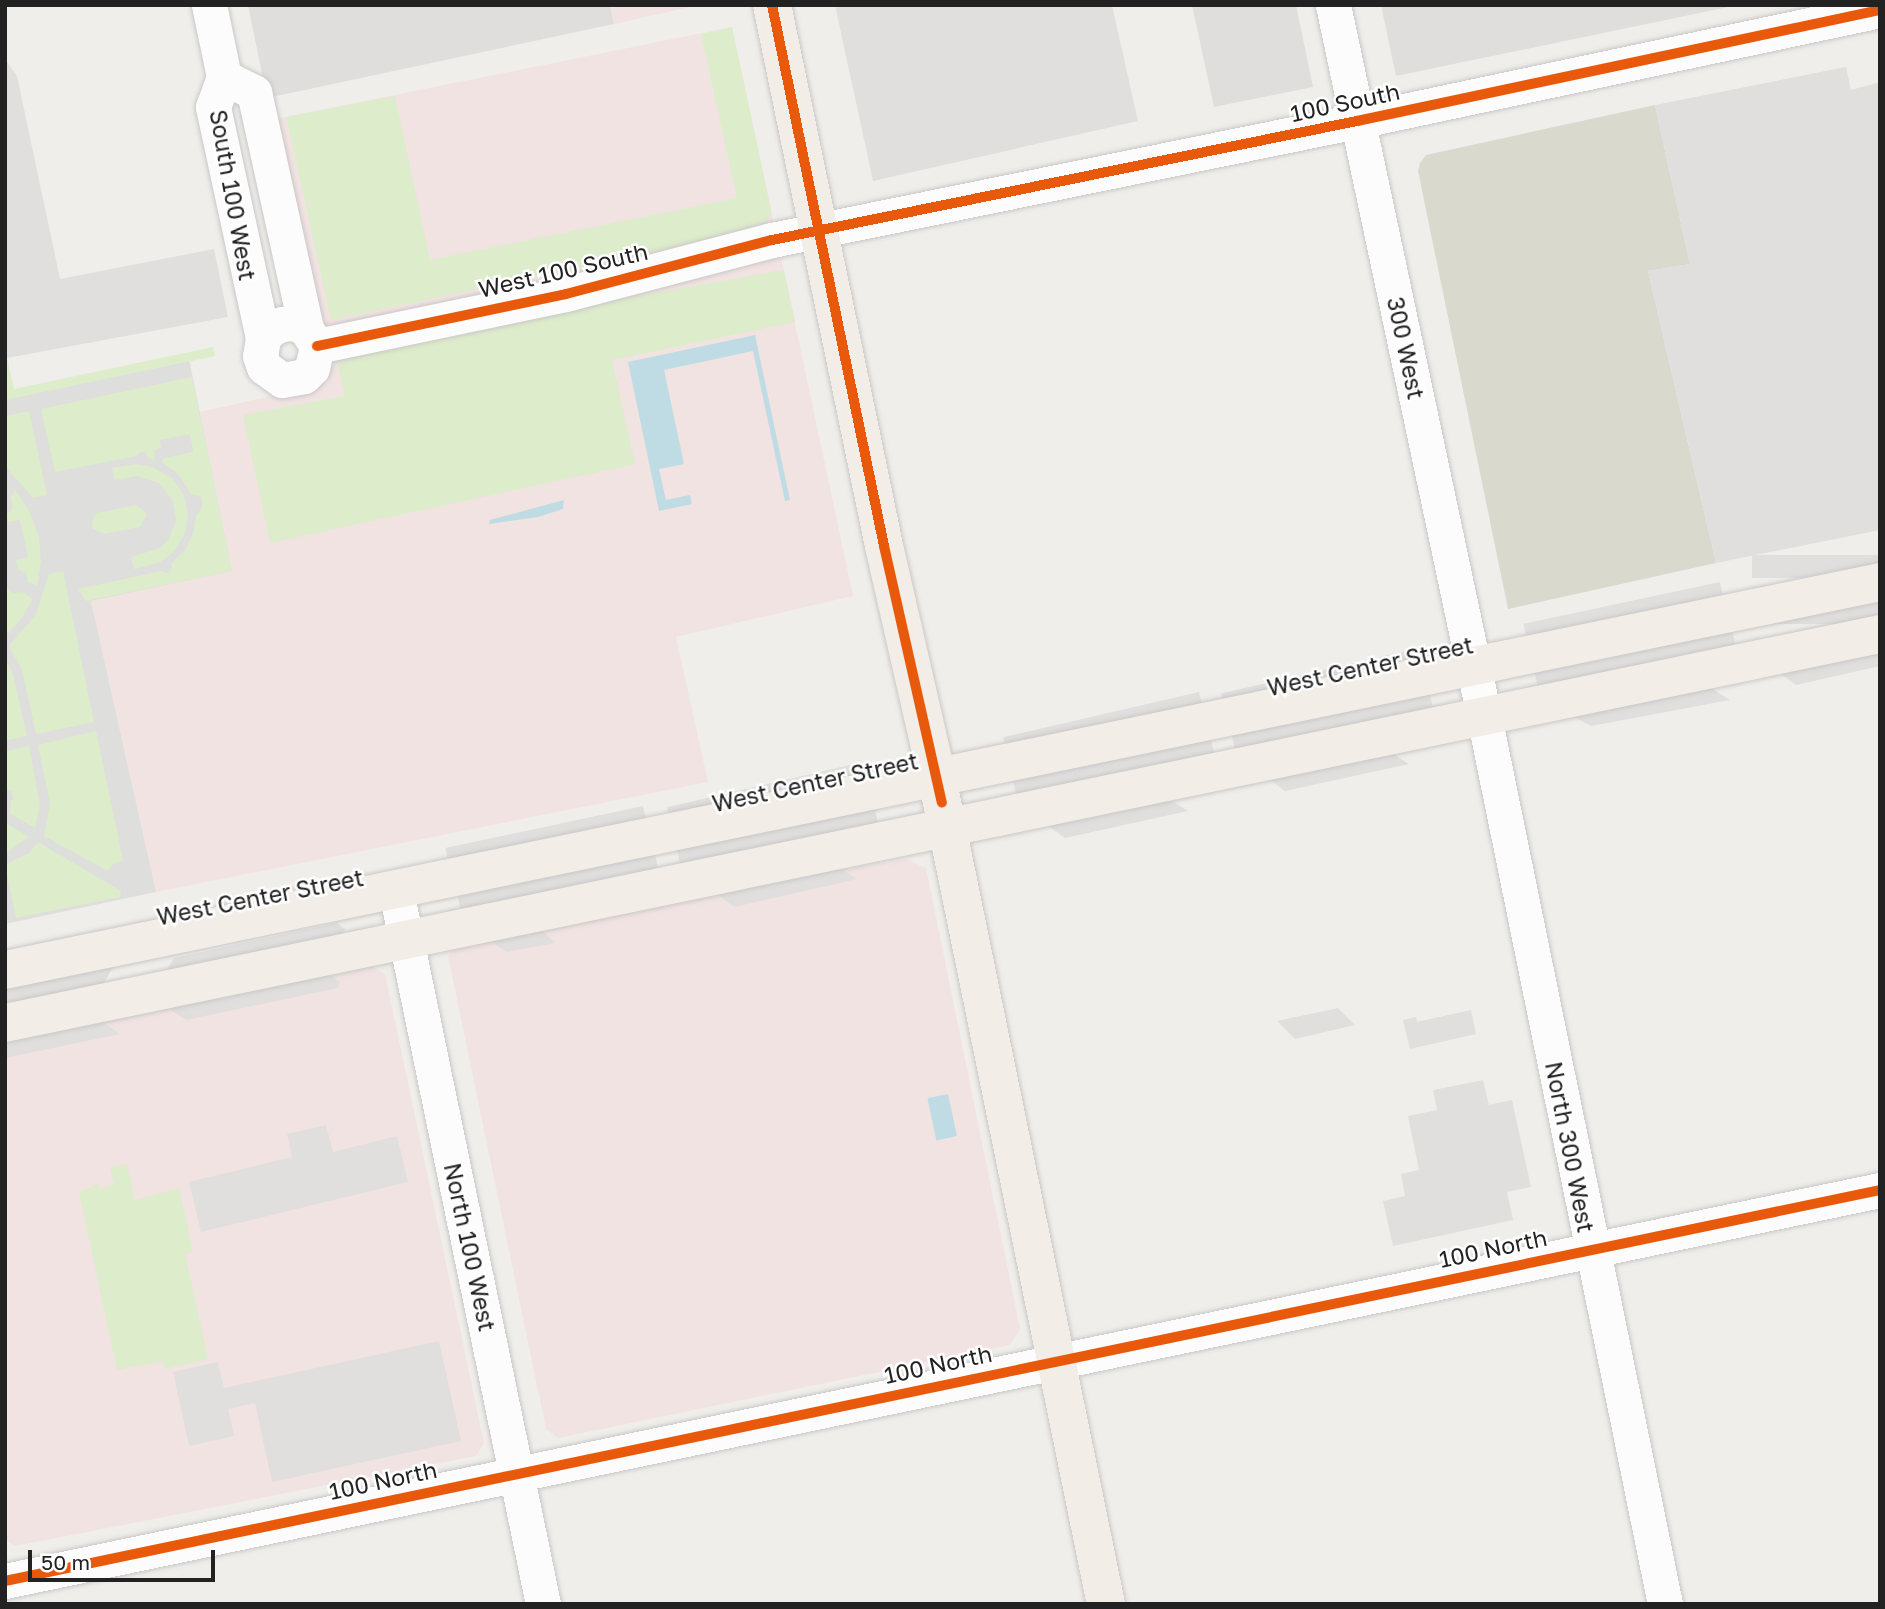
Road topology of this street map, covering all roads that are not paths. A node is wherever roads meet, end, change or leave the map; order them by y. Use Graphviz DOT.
graph roads {
  1 [pos="209,5"];
  2 [pos="772,5"];
  3 [pos="1333,5"];
  4 [pos="1880,10"];
  5 [pos="224,77"];
  6 [pos="1357,121"];
  7 [pos="818,230"];
  8 [pos="311,337"];
  9 [pos="263,338"];
  10 [pos="1880,582"];
  11 [pos="1880,634"];
  12 [pos="1478,690"];
  13 [pos="937,778"];
  14 [pos="947,828"];
  15 [pos="396,891"];
  16 [pos="407,939"];
  17 [pos="5,970"];
  18 [pos="5,1023"];
  19 [pos="1880,1190"];
  20 [pos="1591,1249"];
  21 [pos="1057,1361"];
  22 [pos="516,1474"];
  23 [pos="5,1581"];
  24 [pos="543,1604"];
  25 [pos="1106,1604"];
  26 [pos="1665,1604"];
  1 -- 5 [label="street"];
  2 -- 7 [label="main road"];
  3 -- 6 [label="street, 300 West"];
  4 -- 6 [label="street, 100 South"];
  5 -- 8 [label="street, South 100 West"];
  5 -- 9 [label="street, South 100 West"];
  6 -- 7 [label="street, 100 South"];
  6 -- 12 [label="street, 300 West"];
  7 -- 8 [label="street, West 100 South"];
  7 -- 13 [label="main road"];
  8 -- 9 [label="street"];
  8 -- 9 [label="street, South 100 West"];
  10 -- 12 [label="main road, West Center Street"];
  11 -- 12 [label="main road, West Center Street"];
  12 -- 13 [label="main road, West Center Street"];
  12 -- 14 [label="main road, West Center Street"];
  12 -- 20 [label="street, North 300 West"];
  13 -- 14 [label="main road"];
  13 -- 15 [label="main road, West Center Street"];
  14 -- 16 [label="main road, West Center Street"];
  14 -- 21 [label="main road"];
  15 -- 16 [label="street, North 100 West"];
  15 -- 17 [label="main road, West Center Street"];
  16 -- 18 [label="main road, West Center Street"];
  16 -- 22 [label="street, North 100 West"];
  19 -- 20 [label="street, 100 North"];
  20 -- 21 [label="street, 100 North"];
  20 -- 26 [label="street, North 300 West"];
  21 -- 22 [label="street, 100 North"];
  21 -- 25 [label="main road"];
  22 -- 23 [label="street, 100 North"];
  22 -- 24 [label="street, North 100 West"];
}
